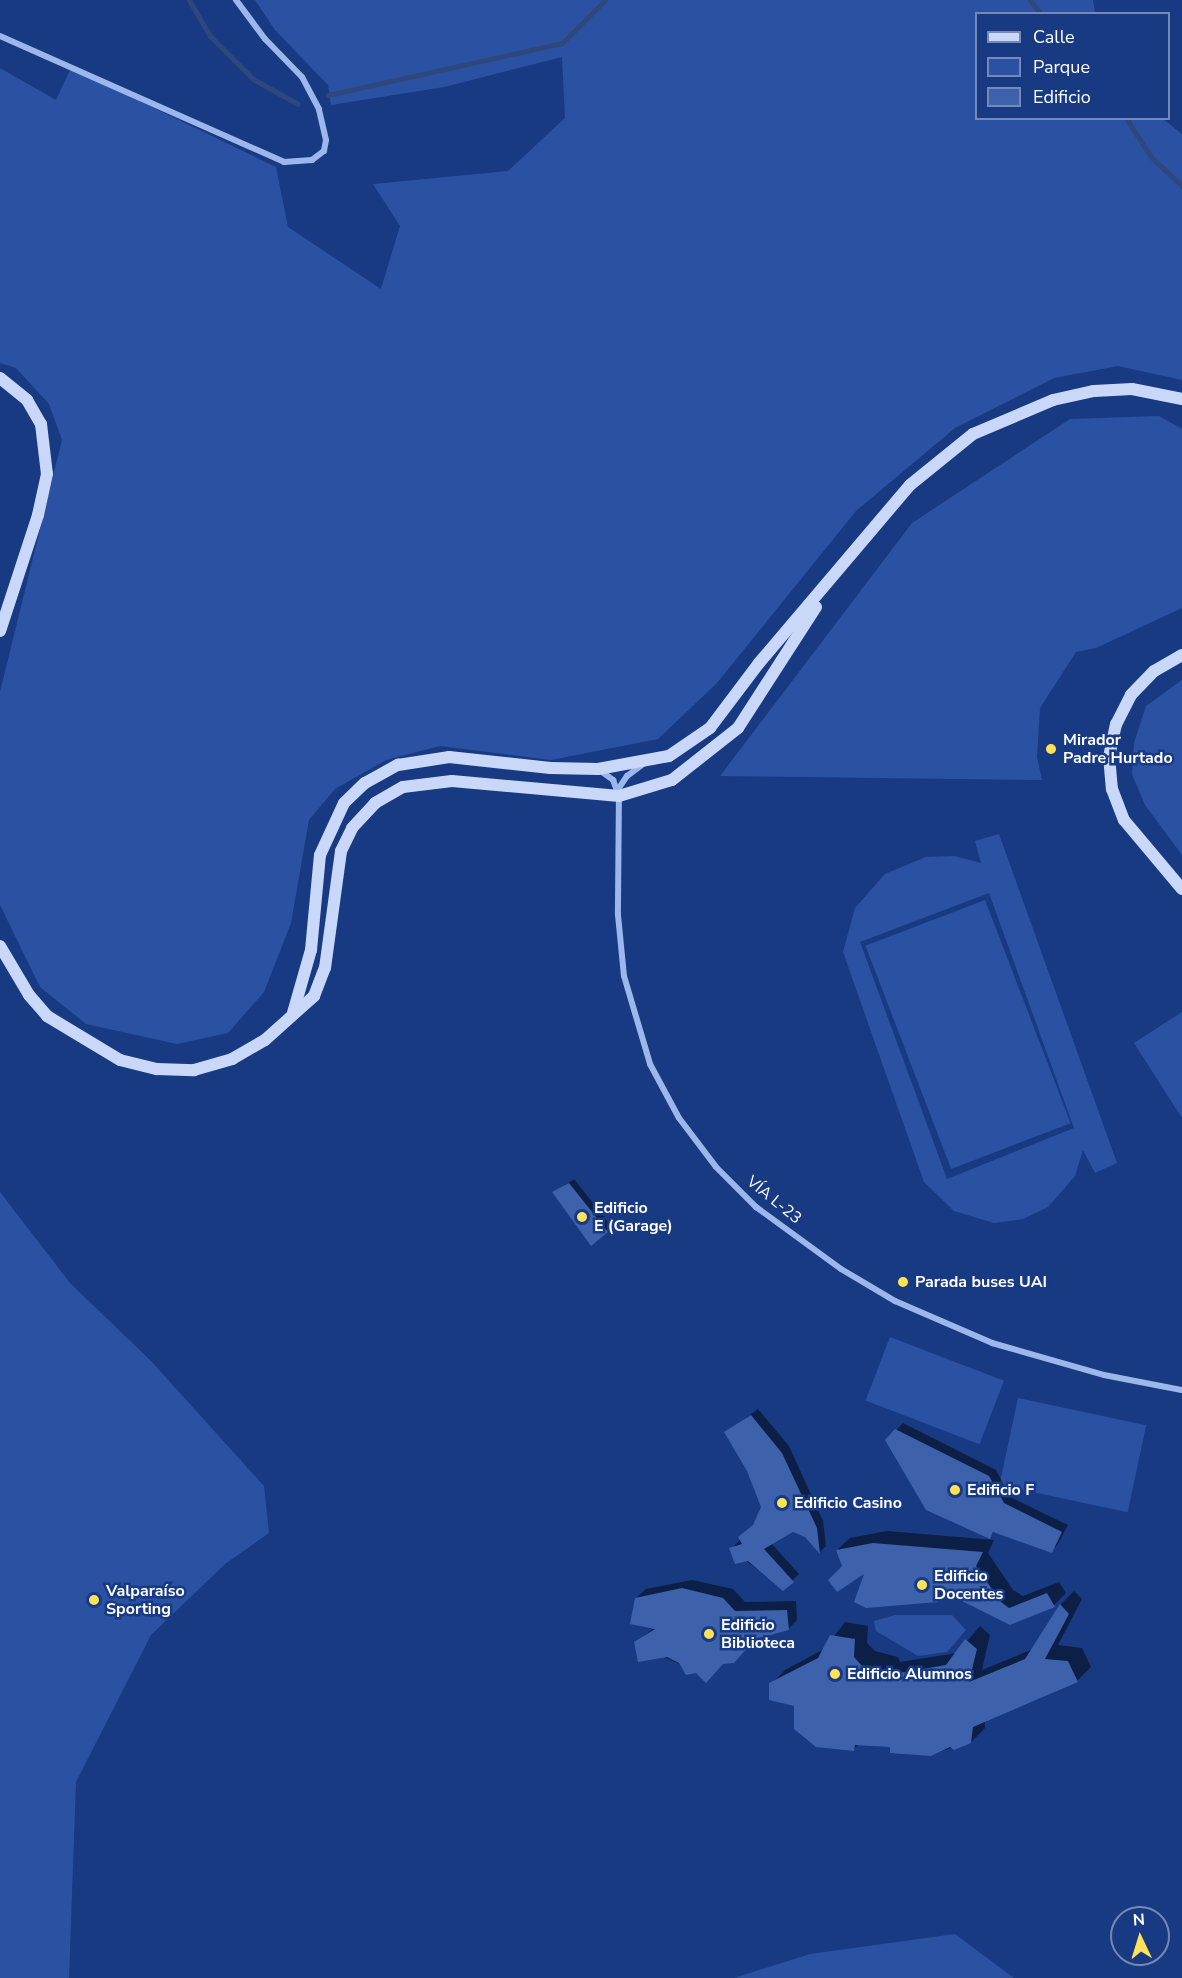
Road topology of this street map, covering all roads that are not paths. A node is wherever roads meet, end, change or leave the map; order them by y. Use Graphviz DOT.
graph roads {
  1 [pos="236,0"];
  2 [pos="0,36"];
  3 [pos="0,378"];
  4 [pos="1182,399"];
  5 [pos="834,577"];
  6 [pos="0,631"];
  7 [pos="1182,655"];
  8 [pos="643,764"];
  9 [pos="598,769"];
  10 [pos="619,796"];
  11 [pos="1182,889"];
  12 [pos="0,946"];
  13 [pos="293,1013"];
  14 [pos="1182,1390"];
  1 -- 2 [label="street"];
  3 -- 6 [label="main road"];
  4 -- 5 [label="main road"];
  5 -- 8 [label="main road"];
  5 -- 10 [label="main road"];
  7 -- 11 [label="main road"];
  8 -- 9 [label="main road"];
  8 -- 10 [label="street"];
  9 -- 10 [label="street"];
  9 -- 13 [label="main road"];
  10 -- 13 [label="main road"];
  10 -- 14 [label="street, VÍA L-23"];
  12 -- 13 [label="main road"];
}
